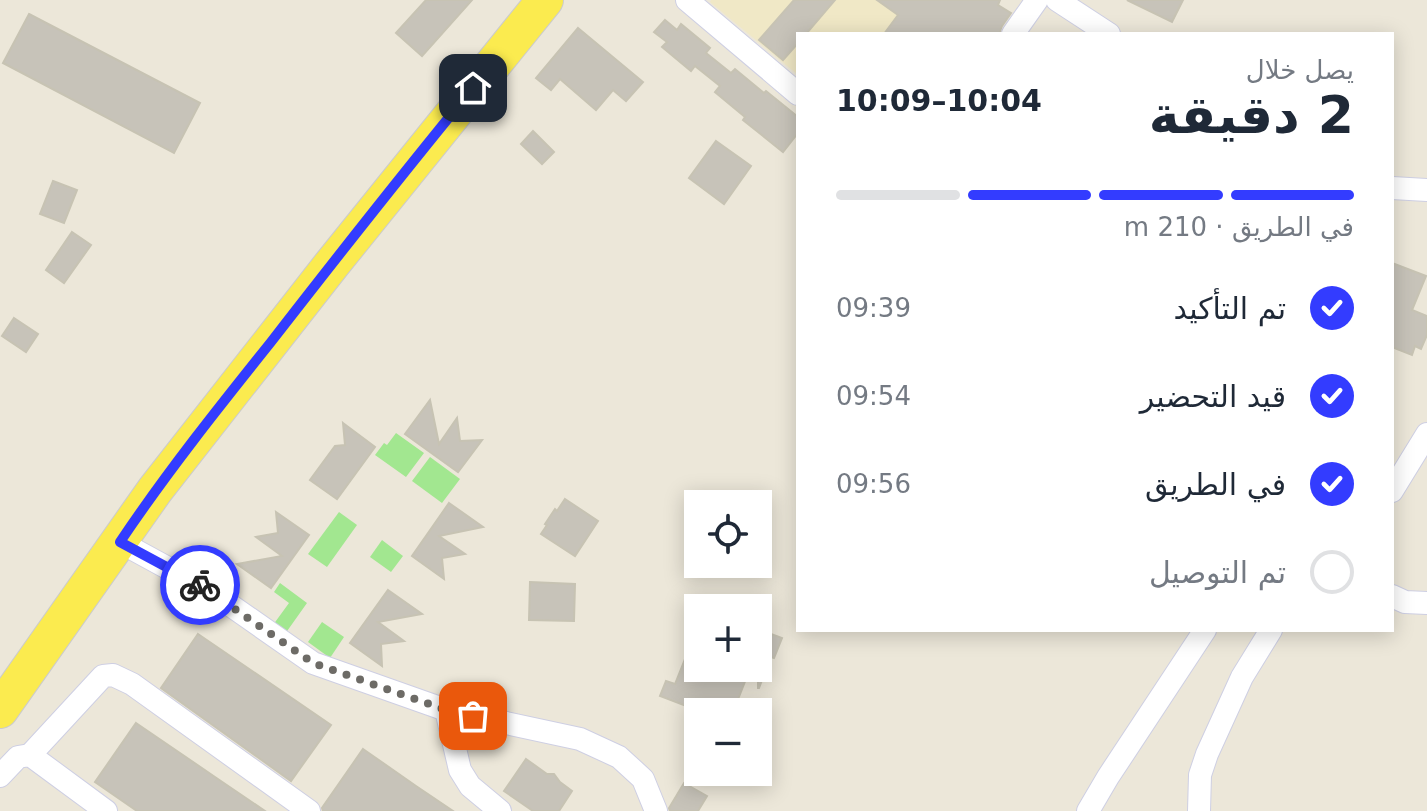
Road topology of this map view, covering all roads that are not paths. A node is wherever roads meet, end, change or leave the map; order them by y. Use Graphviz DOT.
graph roads {
  1 [pos="545,0"];
  2 [pos="687,0"];
  3 [pos="1037,0"];
  4 [pos="1057,0"];
  5 [pos="1014,32"];
  6 [pos="1106,32"];
  7 [pos="796,92"];
  8 [pos="1394,188"];
  9 [pos="1427,190"];
  10 [pos="1427,434"];
  11 [pos="1394,488"];
  12 [pos="120,542"];
  13 [pos="1394,597"];
  14 [pos="1427,603"];
  15 [pos="1204,632"];
  16 [pos="1270,632"];
  17 [pos="0,710"];
  18 [pos="446,710"];
  19 [pos="30,755"];
  20 [pos="0,776"];
  21 [pos="106,811"];
  22 [pos="309,811"];
  23 [pos="500,811"];
  24 [pos="656,811"];
  25 [pos="1088,811"];
  26 [pos="1199,811"];
  1 -- 12 [label="main road"];
  2 -- 7 [label="street"];
  3 -- 5 [label="street"];
  4 -- 6 [label="street"];
  8 -- 9 [label="street"];
  10 -- 11 [label="street"];
  12 -- 17 [label="main road"];
  12 -- 18 [label="street"];
  13 -- 14 [label="street"];
  15 -- 25 [label="street"];
  16 -- 26 [label="street"];
  18 -- 23 [label="street"];
  18 -- 24 [label="street"];
  19 -- 20 [label="street"];
  19 -- 21 [label="street"];
  19 -- 22 [label="street"];
}
